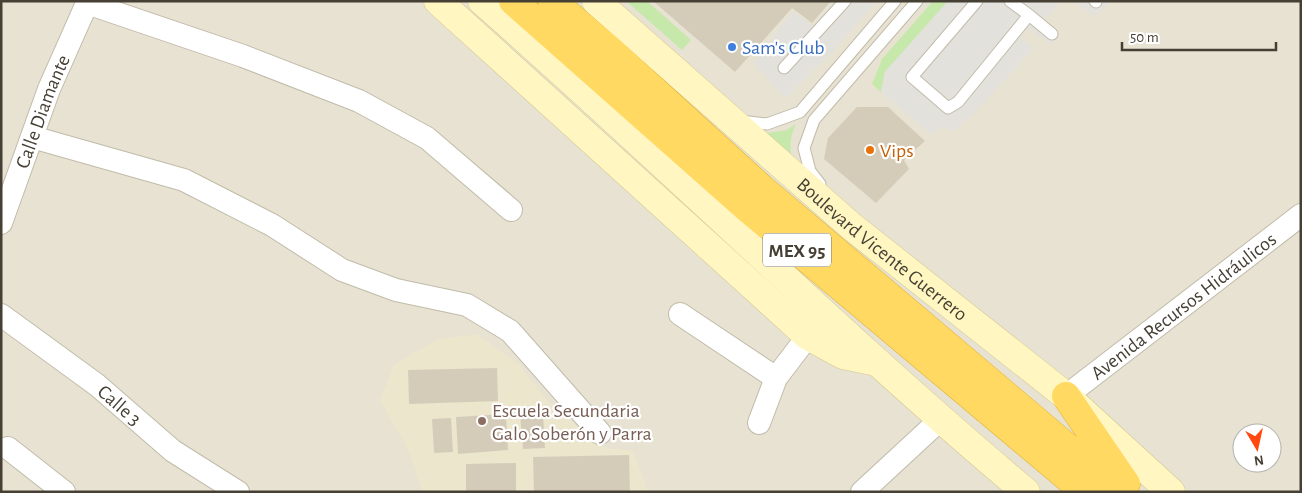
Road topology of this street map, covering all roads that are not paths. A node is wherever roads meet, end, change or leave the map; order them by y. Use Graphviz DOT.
graph roads {
  1 [pos="438,1"];
  2 [pos="482,1"];
  3 [pos="513,1"];
  4 [pos="552,1"];
  5 [pos="582,1"];
  6 [pos="596,1"];
  7 [pos="845,1"];
  8 [pos="895,1"];
  9 [pos="917,1"];
  10 [pos="977,1"];
  11 [pos="1010,1"];
  12 [pos="88,2"];
  13 [pos="1029,15"];
  14 [pos="1052,34"];
  15 [pos="612,52"];
  16 [pos="784,68"];
  17 [pos="800,112"];
  18 [pos="728,119"];
  19 [pos="814,120"];
  20 [pos="32,137"];
  21 [pos="512,210"];
  22 [pos="1301,215"];
  23 [pos="1,223"];
  24 [pos="851,226"];
  25 [pos="680,314"];
  26 [pos="1,315"];
  27 [pos="808,336"];
  28 [pos="879,363"];
  29 [pos="776,378"];
  30 [pos="1066,396"];
  31 [pos="942,418"];
  32 [pos="759,423"];
  33 [pos="600,433"];
  34 [pos="8,448"];
  35 [pos="1022,490"];
  36 [pos="64,492"];
  37 [pos="238,492"];
  38 [pos="862,492"];
  39 [pos="1085,492"];
  40 [pos="1120,492"];
  41 [pos="1131,492"];
  42 [pos="1171,492"];
  1 -- 27 [label="main road"];
  2 -- 28 [label="main road"];
  3 -- 39 [label="highway, MEX 95"];
  4 -- 15 [label="highway, Boulevard Vicente Guerrero / MEX 95"];
  5 -- 15 [label="highway"];
  6 -- 18 [label="main road, Boulevard Vicente Guerrero"];
  7 -- 16 [label="lane"];
  8 -- 17 [label="lane"];
  9 -- 19 [label="lane"];
  10 -- 13 [label="lane"];
  11 -- 13 [label="lane"];
  12 -- 20 [label="street, Calle Diamante"];
  12 -- 21 [label="street"];
  13 -- 14 [label="lane"];
  15 -- 40 [label="highway, Boulevard Vicente Guerrero / MEX 95"];
  17 -- 18 [label="lane"];
  17 -- 19 [label="lane"];
  18 -- 24 [label="main road, Boulevard Vicente Guerrero"];
  19 -- 24 [label="lane"];
  20 -- 23 [label="street, Calle Diamante"];
  20 -- 33 [label="street"];
  22 -- 30 [label="street, Avenida Recursos Hidráulicos"];
  24 -- 30 [label="main road, Boulevard Vicente Guerrero"];
  25 -- 29 [label="street"];
  26 -- 37 [label="street, Calle 3"];
  27 -- 28 [label="main road"];
  27 -- 29 [label="street"];
  28 -- 31 [label="main road"];
  29 -- 32 [label="street"];
  30 -- 41 [label="highway"];
  30 -- 42 [label="main road, Boulevard Vicente Guerrero"];
  31 -- 35 [label="main road"];
  31 -- 38 [label="street"];
  34 -- 36 [label="street"];
}
